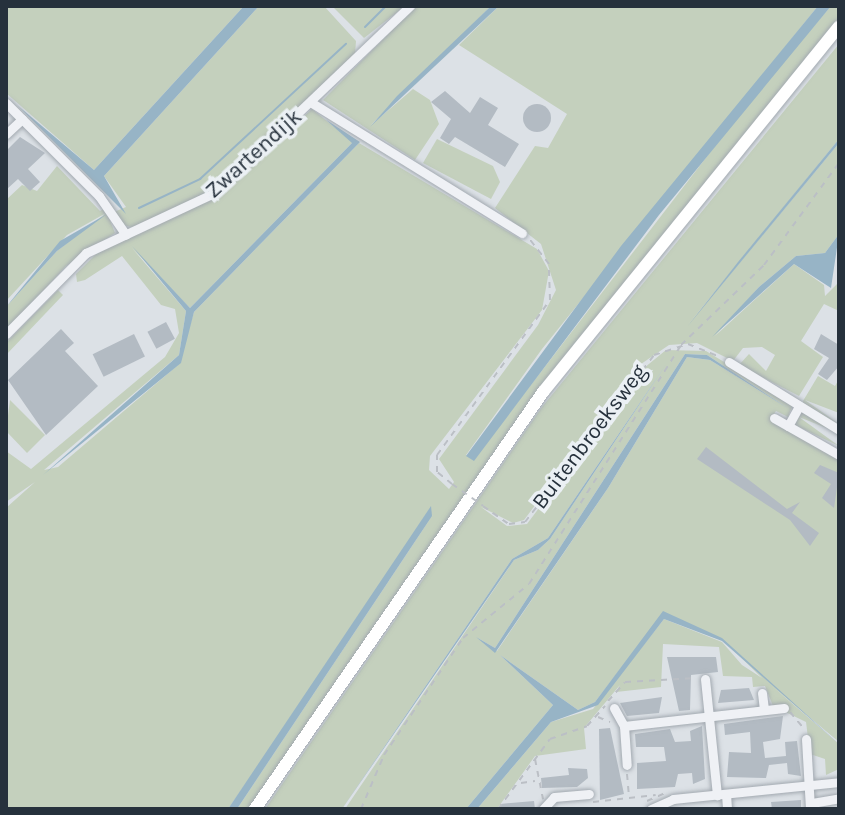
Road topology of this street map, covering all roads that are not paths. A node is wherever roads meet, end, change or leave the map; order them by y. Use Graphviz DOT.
graph roads {
  1 [pos="410,6"];
  2 [pos="839,27"];
  3 [pos="839,35"];
  4 [pos="6,103"];
  5 [pos="312,103"];
  6 [pos="22,119"];
  7 [pos="6,134"];
  8 [pos="522,233"];
  9 [pos="126,235"];
  10 [pos="6,334"];
  11 [pos="729,362"];
  12 [pos="799,406"];
  13 [pos="774,418"];
  14 [pos="788,426"];
  15 [pos="839,430"];
  16 [pos="839,455"];
  17 [pos="705,679"];
  18 [pos="762,693"];
  19 [pos="614,708"];
  20 [pos="784,708"];
  21 [pos="764,710"];
  22 [pos="710,714"];
  23 [pos="624,726"];
  24 [pos="806,739"];
  25 [pos="627,765"];
  26 [pos="839,782"];
  27 [pos="810,787"];
  28 [pos="589,794"];
  29 [pos="721,795"];
  30 [pos="839,798"];
  31 [pos="811,806"];
  32 [pos="545,807"];
  33 [pos="258,809"];
  34 [pos="651,809"];
  35 [pos="727,809"];
  1 -- 5 [label="street, Zwartendijk"];
  2 -- 33 [label="highway"];
  3 -- 33 [label="highway"];
  4 -- 6 [label="street"];
  5 -- 8 [label="street"];
  5 -- 9 [label="street, Zwartendijk"];
  6 -- 7 [label="street"];
  6 -- 9 [label="street"];
  9 -- 10 [label="street, Zwartendijk"];
  11 -- 12 [label="street"];
  12 -- 14 [label="street"];
  12 -- 15 [label="street"];
  13 -- 14 [label="street"];
  14 -- 16 [label="street"];
  17 -- 22 [label="street"];
  18 -- 21 [label="street"];
  19 -- 23 [label="street"];
  20 -- 21 [label="street"];
  21 -- 22 [label="street"];
  22 -- 23 [label="street"];
  22 -- 29 [label="street"];
  23 -- 25 [label="street"];
  24 -- 27 [label="street"];
  26 -- 27 [label="street"];
  27 -- 29 [label="street"];
  27 -- 31 [label="street"];
  28 -- 32 [label="street"];
  29 -- 34 [label="street"];
  29 -- 35 [label="street"];
  30 -- 31 [label="street"];
}
